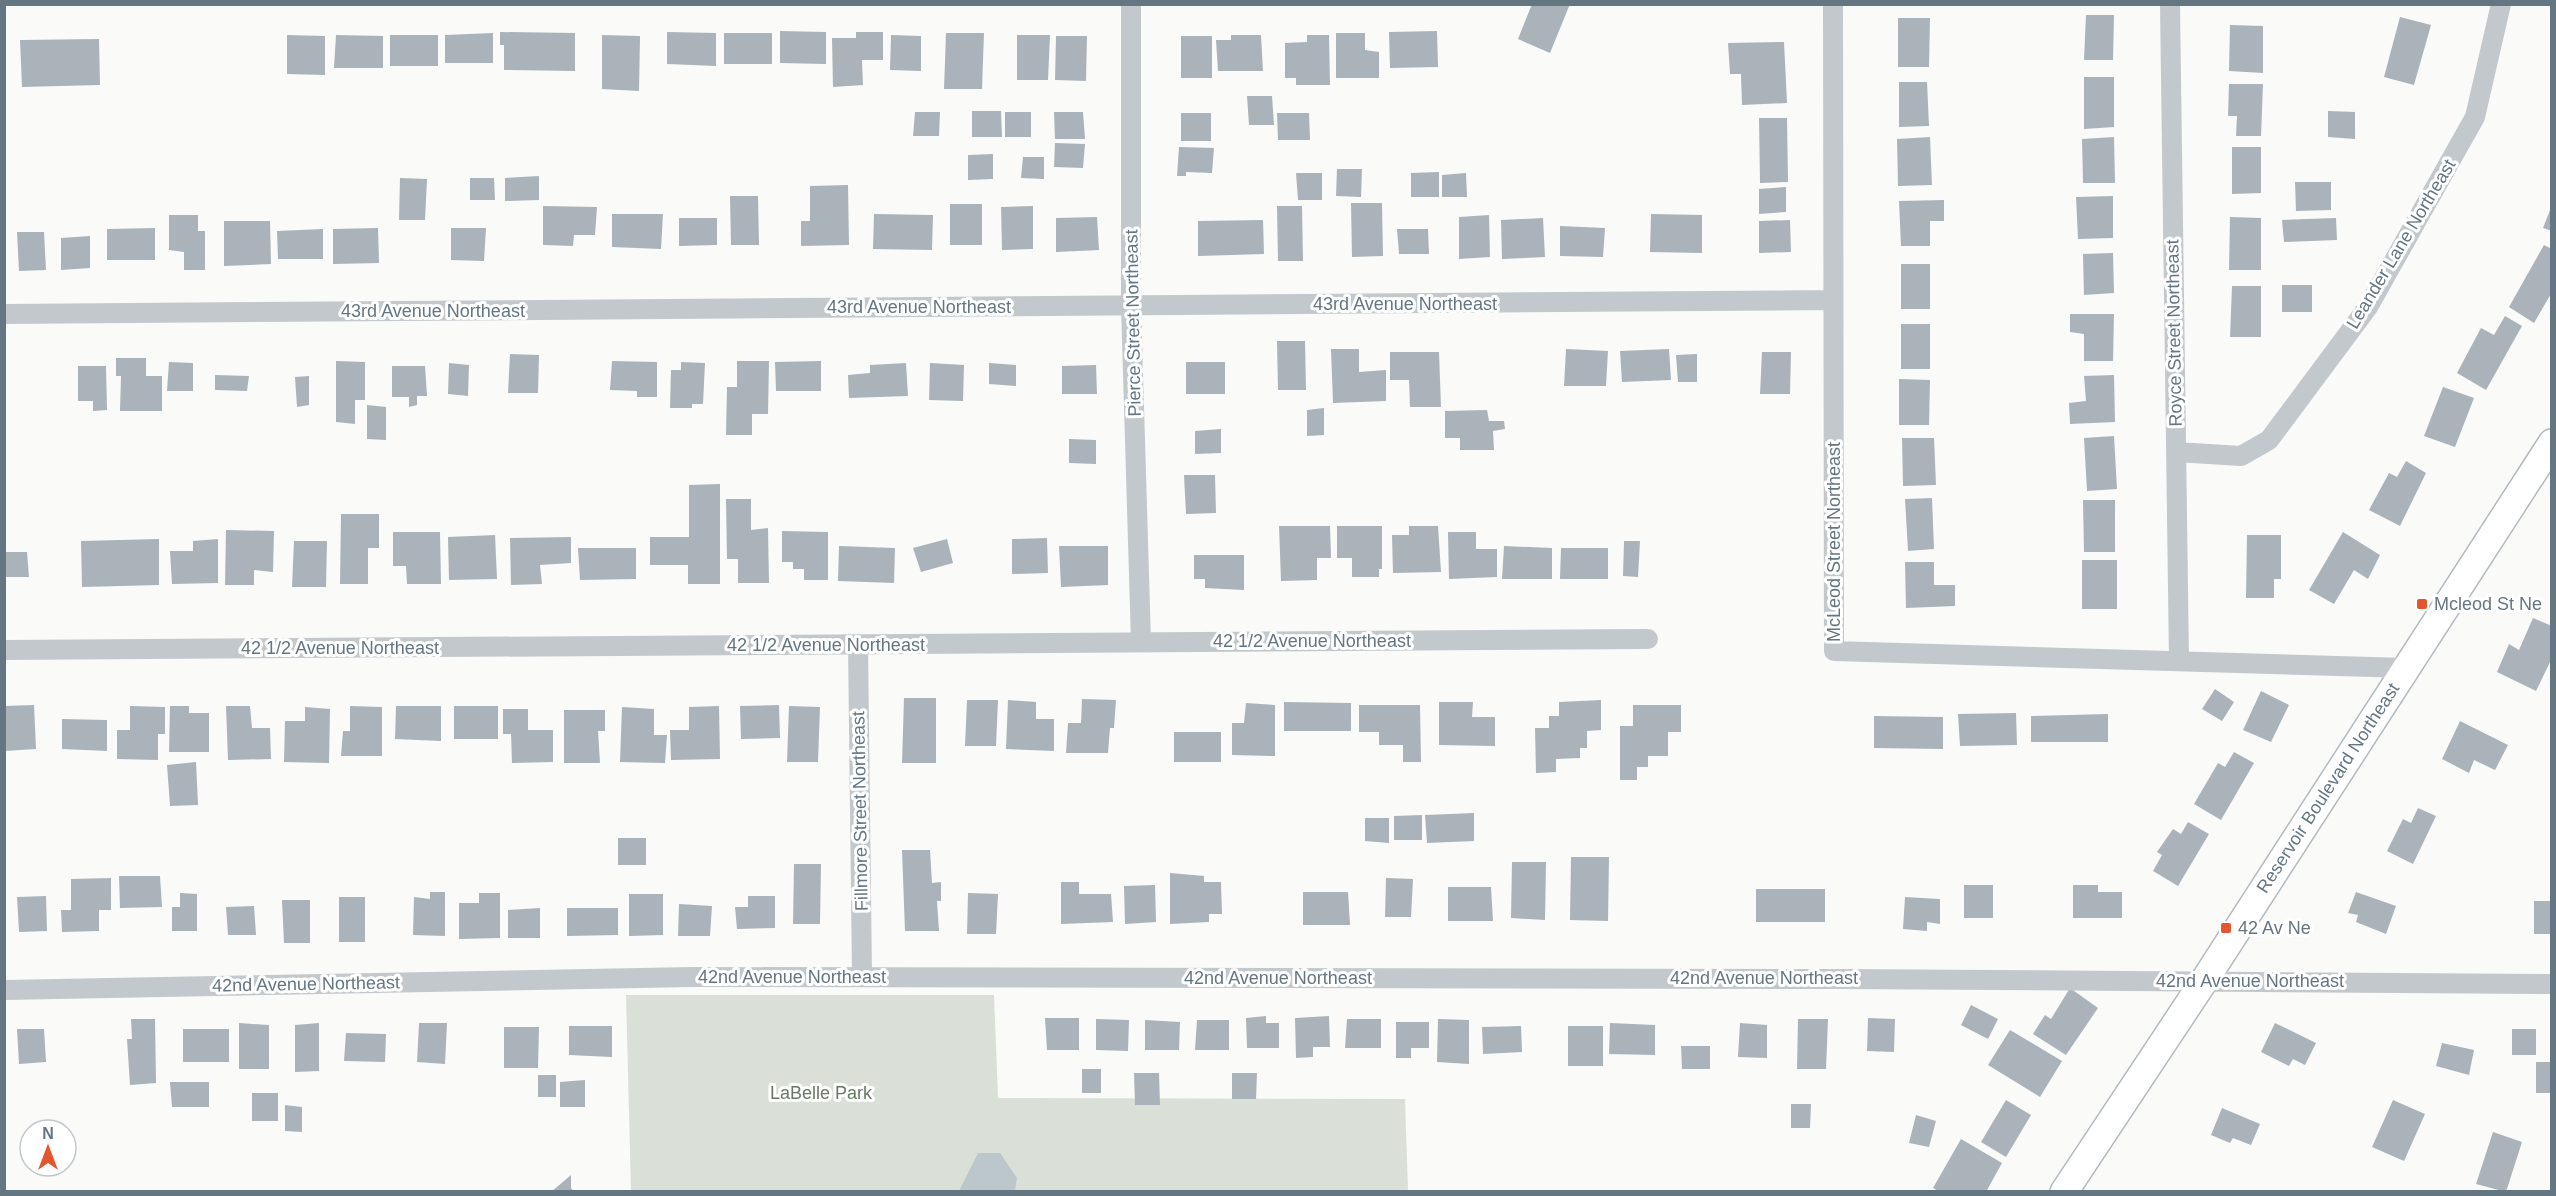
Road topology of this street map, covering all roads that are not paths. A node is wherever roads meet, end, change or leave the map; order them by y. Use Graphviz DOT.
graph roads {
  1 [pos="1131,4"];
  2 [pos="1833,4"];
  3 [pos="2170,4"];
  4 [pos="2501,4"];
  5 [pos="1833,300"];
  6 [pos="1131,306"];
  7 [pos="4,314"];
  8 [pos="2552,443"];
  9 [pos="2176,452"];
  10 [pos="1648,639"];
  11 [pos="1141,642"];
  12 [pos="858,644"];
  13 [pos="4,650"];
  14 [pos="2179,661"];
  15 [pos="2406,668"];
  16 [pos="862,977"];
  17 [pos="2204,981"];
  18 [pos="2552,984"];
  19 [pos="4,990"];
  20 [pos="2064,1191"];
  1 -- 6 [label="street, Pierce Street Northeast"];
  2 -- 5 [label="street, McLeod Street Northeast"];
  3 -- 9 [label="street, Royce Street Northeast"];
  4 -- 9 [label="street, Leander Lane Northeast"];
  5 -- 6 [label="street, 43rd Avenue Northeast"];
  5 -- 14 [label="street, McLeod Street Northeast"];
  6 -- 7 [label="street, 43rd Avenue Northeast"];
  6 -- 11 [label="street, Pierce Street Northeast"];
  8 -- 15 [label="street, Reservoir Boulevard Northeast"];
  9 -- 14 [label="street, Royce Street Northeast"];
  10 -- 11 [label="street, 42 1/2 Avenue Northeast"];
  11 -- 12 [label="street, 42 1/2 Avenue Northeast"];
  12 -- 13 [label="street, 42 1/2 Avenue Northeast"];
  12 -- 16 [label="street, Fillmore Street Northeast"];
  14 -- 15 [label="street, McLeod Street Northeast"];
  15 -- 17 [label="street, Reservoir Boulevard Northeast"];
  16 -- 17 [label="street, 42nd Avenue Northeast"];
  16 -- 19 [label="street, 42nd Avenue Northeast"];
  17 -- 18 [label="street, 42nd Avenue Northeast"];
  17 -- 20 [label="street, Reservoir Boulevard Northeast"];
}
